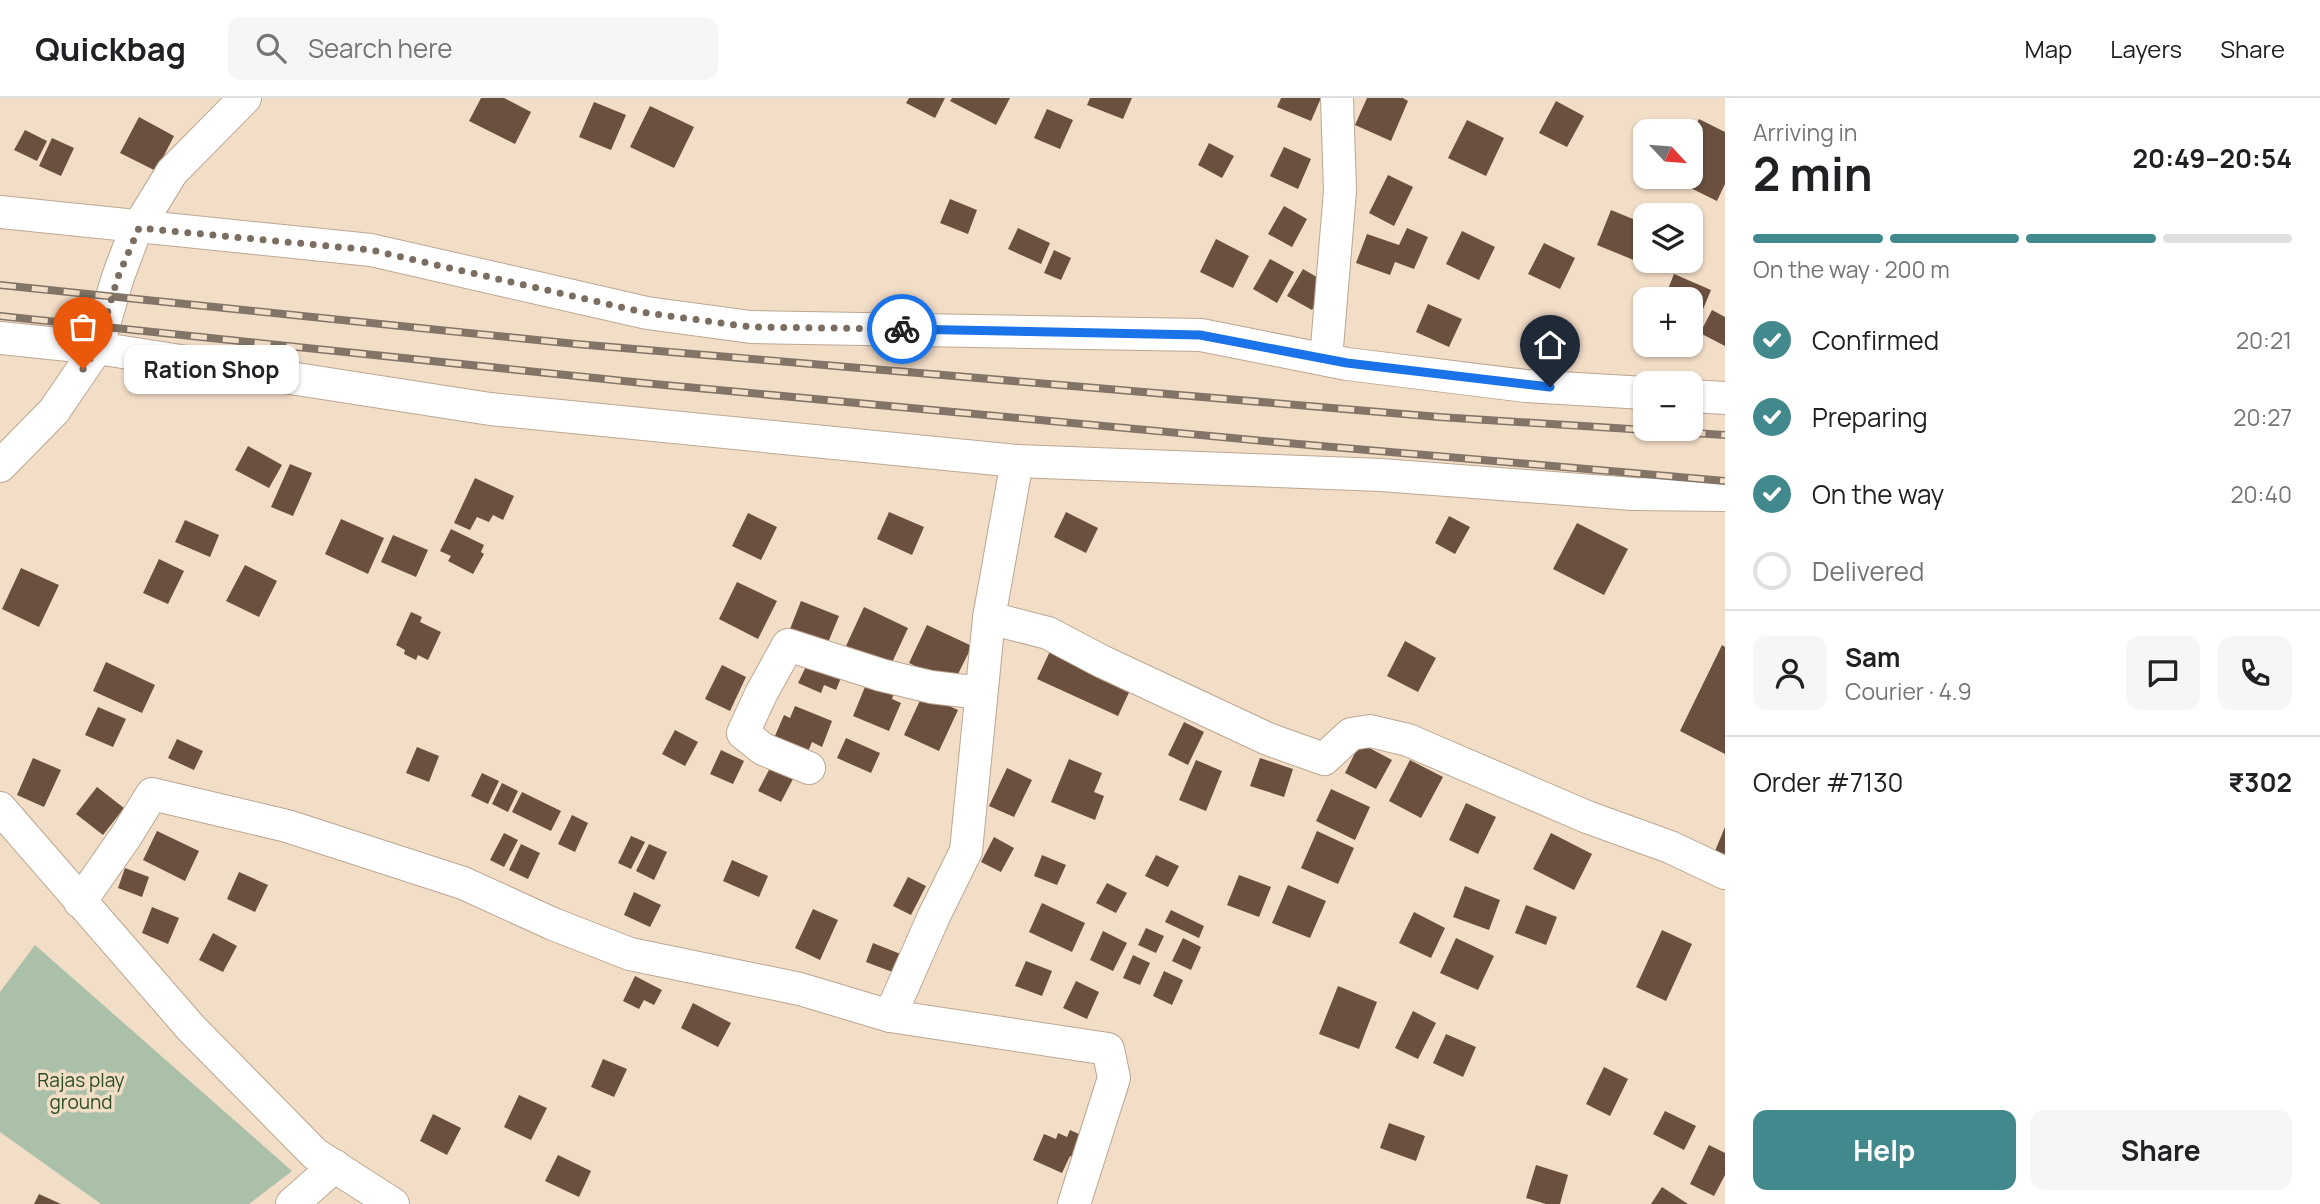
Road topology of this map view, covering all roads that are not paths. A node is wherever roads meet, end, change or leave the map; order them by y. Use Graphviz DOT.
graph roads {
  1 [pos="245,98"];
  2 [pos="1337,98"];
  3 [pos="0,212"];
  4 [pos="139,228"];
  5 [pos="0,338"];
  6 [pos="97,348"];
  7 [pos="1326,359"];
  8 [pos="1633,392"];
  9 [pos="1703,397"];
  10 [pos="1725,398"];
  11 [pos="1017,461"];
  12 [pos="0,467"];
  13 [pos="1725,495"];
  14 [pos="989,618"];
  15 [pos="981,693"];
  16 [pos="809,768"];
  17 [pos="0,808"];
  18 [pos="1725,873"];
  19 [pos="80,902"];
  20 [pos="890,1016"];
  21 [pos="335,1166"];
  22 [pos="292,1204"];
  23 [pos="393,1204"];
  24 [pos="1074,1204"];
  1 -- 4 [label="street"];
  2 -- 7 [label="street"];
  3 -- 4 [label="street"];
  4 -- 6 [label="street"];
  4 -- 7 [label="street"];
  5 -- 6 [label="street"];
  6 -- 11 [label="street"];
  6 -- 12 [label="street"];
  7 -- 8 [label="street"];
  9 -- 10 [label="street"];
  11 -- 13 [label="street"];
  11 -- 14 [label="street"];
  14 -- 15 [label="street"];
  14 -- 18 [label="street"];
  15 -- 16 [label="street"];
  15 -- 20 [label="street"];
  17 -- 19 [label="street"];
  19 -- 20 [label="street"];
  19 -- 21 [label="street"];
  20 -- 24 [label="street"];
  21 -- 22 [label="street"];
  21 -- 23 [label="street"];
}
